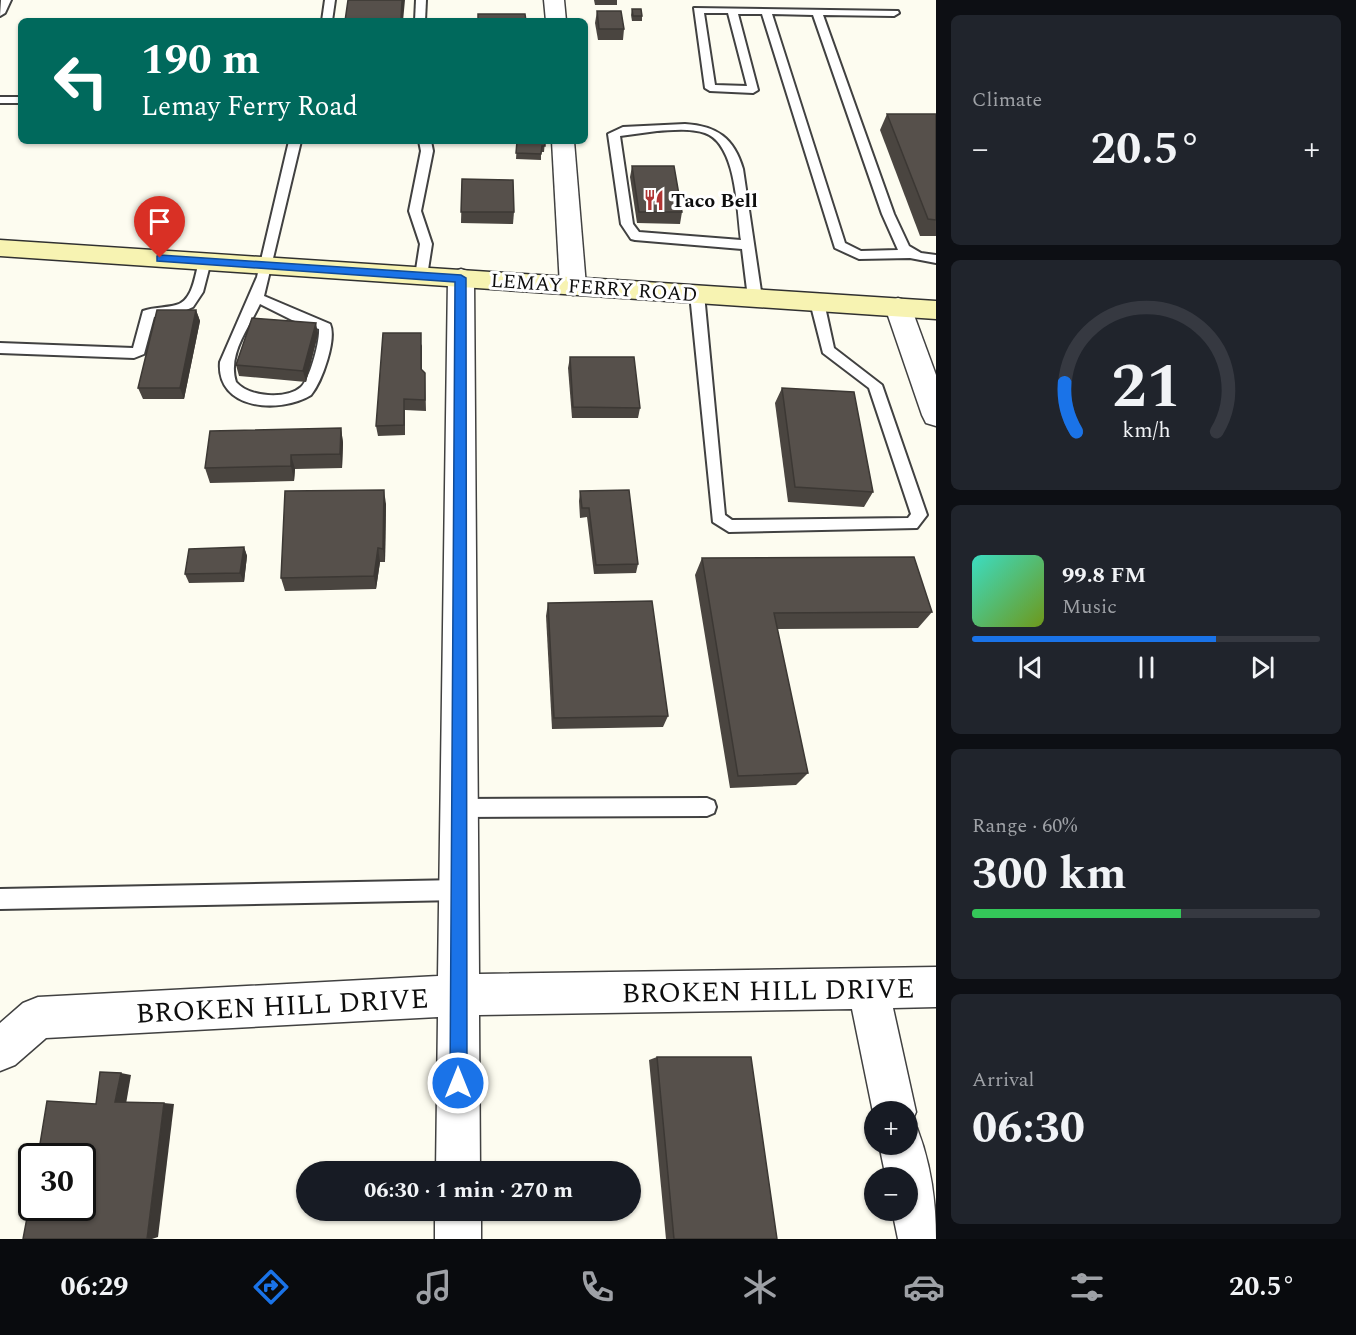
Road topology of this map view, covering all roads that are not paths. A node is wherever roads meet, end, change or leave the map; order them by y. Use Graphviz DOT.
graph roads {
  1 [pos="6,0"];
  2 [pos="330,0"];
  3 [pos="420,0"];
  4 [pos="554,0"];
  5 [pos="732,11"];
  6 [pos="766,12"];
  7 [pos="0,13"];
  8 [pos="817,13"];
  9 [pos="894,13"];
  10 [pos="327,18"];
  11 [pos="420,18"];
  12 [pos="556,18"];
  13 [pos="0,100"];
  14 [pos="18,100"];
  15 [pos="294,144"];
  16 [pos="426,144"];
  17 [pos="563,144"];
  18 [pos="747,245"];
  19 [pos="0,248"];
  20 [pos="913,254"];
  21 [pos="936,260"];
  22 [pos="205,261"];
  23 [pos="266,265"];
  24 [pos="421,276"];
  25 [pos="461,278"];
  26 [pos="573,286"];
  27 [pos="697,294"];
  28 [pos="256,298"];
  29 [pos="755,298"];
  30 [pos="817,302"];
  31 [pos="898,307"];
  32 [pos="936,310"];
  33 [pos="0,348"];
  34 [pos="931,388"];
  35 [pos="936,415"];
  36 [pos="707,807"];
  37 [pos="459,808"];
  38 [pos="459,890"];
  39 [pos="0,899"];
  40 [pos="936,987"];
  41 [pos="868,988"];
  42 [pos="458,995"];
  43 [pos="0,1050"];
  44 [pos="892,1101"];
  45 [pos="903,1155"];
  46 [pos="459,1161"];
  47 [pos="459,1221"];
  48 [pos="459,1239"];
  49 [pos="921,1239"];
  1 -- 7 [label="lane"];
  2 -- 10 [label="lane"];
  3 -- 11 [label="lane"];
  4 -- 12 [label="street"];
  5 -- 5 [label="lane"];
  5 -- 6 [label="lane"];
  6 -- 8 [label="lane"];
  6 -- 20 [label="lane"];
  8 -- 9 [label="lane"];
  8 -- 20 [label="lane"];
  13 -- 14 [label="lane"];
  15 -- 23 [label="lane"];
  16 -- 24 [label="lane"];
  17 -- 26 [label="street"];
  18 -- 18 [label="lane"];
  18 -- 29 [label="lane"];
  19 -- 22 [label="main road, LEMAY FERRY ROAD"];
  20 -- 21 [label="lane"];
  22 -- 23 [label="main road, LEMAY FERRY ROAD"];
  22 -- 33 [label="lane"];
  23 -- 24 [label="main road, LEMAY FERRY ROAD"];
  23 -- 28 [label="lane"];
  24 -- 25 [label="main road, LEMAY FERRY ROAD"];
  25 -- 26 [label="main road, LEMAY FERRY ROAD"];
  25 -- 37 [label="street"];
  26 -- 27 [label="main road, LEMAY FERRY ROAD"];
  27 -- 29 [label="main road, LEMAY FERRY ROAD"];
  27 -- 30 [label="lane"];
  28 -- 28 [label="lane"];
  29 -- 30 [label="main road, LEMAY FERRY ROAD"];
  30 -- 31 [label="main road, LEMAY FERRY ROAD"];
  31 -- 32 [label="main road, LEMAY FERRY ROAD"];
  31 -- 34 [label="street"];
  34 -- 35 [label="street"];
  36 -- 37 [label="lane"];
  37 -- 38 [label="street"];
  38 -- 39 [label="lane"];
  38 -- 42 [label="street"];
  40 -- 41 [label="street, BROKEN HILL DRIVE"];
  41 -- 42 [label="street, BROKEN HILL DRIVE"];
  41 -- 44 [label="street"];
  42 -- 43 [label="street, BROKEN HILL DRIVE"];
  42 -- 46 [label="street"];
  45 -- 49 [label="street"];
  47 -- 48 [label="street"];
}
